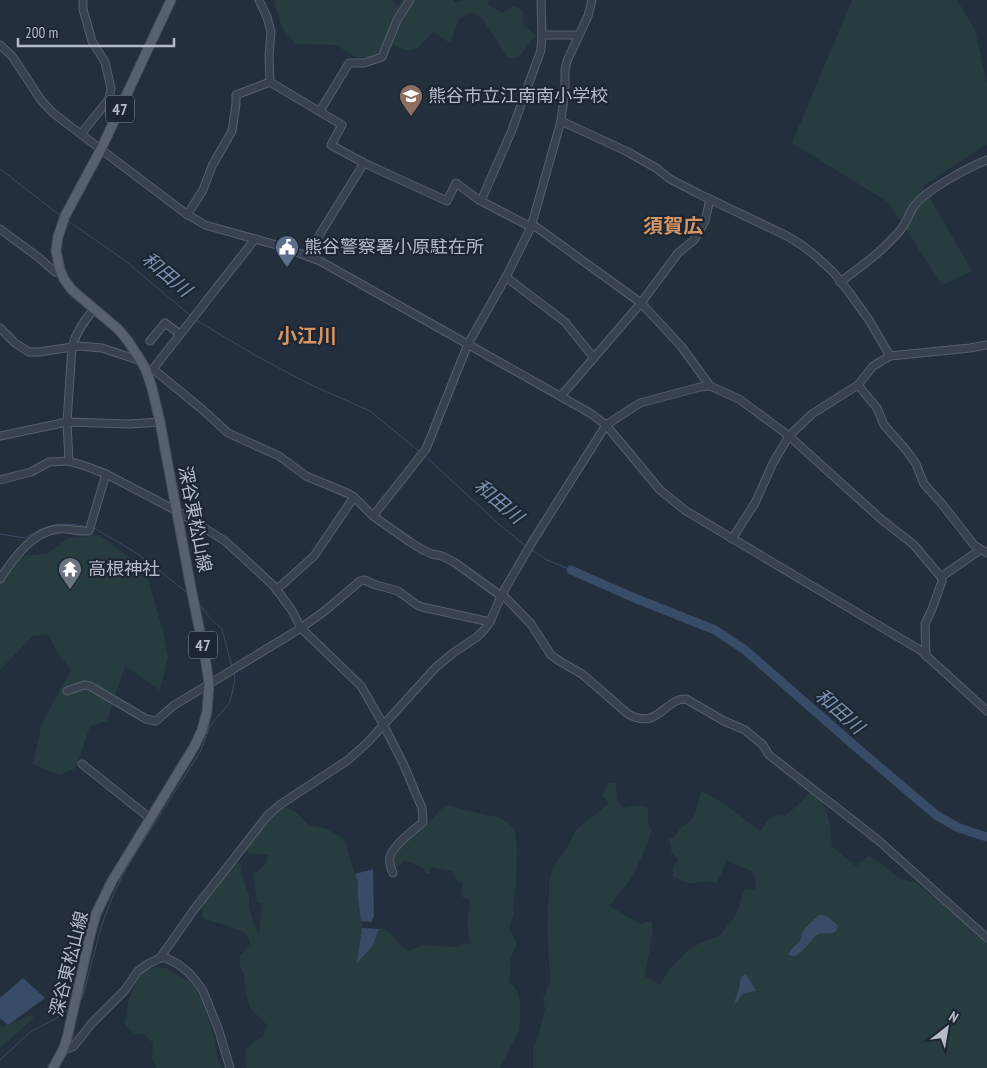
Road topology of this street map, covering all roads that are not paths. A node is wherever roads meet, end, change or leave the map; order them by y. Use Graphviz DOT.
graph roads {
  1 [pos="83,0"];
  2 [pos="171,0"];
  3 [pos="259,0"];
  4 [pos="410,0"];
  5 [pos="541,0"];
  6 [pos="592,0"];
  7 [pos="542,35"];
  8 [pos="579,35"];
  9 [pos="0,45"];
  10 [pos="270,82"];
  11 [pos="320,111"];
  12 [pos="561,121"];
  13 [pos="81,134"];
  14 [pos="101,149"];
  15 [pos="987,160"];
  16 [pos="364,163"];
  17 [pos="710,199"];
  18 [pos="481,201"];
  19 [pos="187,215"];
  20 [pos="532,226"];
  21 [pos="0,228"];
  22 [pos="255,239"];
  23 [pos="307,255"];
  24 [pos="60,270"];
  25 [pos="506,277"];
  26 [pos="840,282"];
  27 [pos="641,303"];
  28 [pos="94,309"];
  29 [pos="0,328"];
  30 [pos="180,334"];
  31 [pos="150,342"];
  32 [pos="468,344"];
  33 [pos="987,345"];
  34 [pos="72,347"];
  35 [pos="890,356"];
  36 [pos="594,358"];
  37 [pos="141,361"];
  38 [pos="150,370"];
  39 [pos="858,385"];
  40 [pos="710,386"];
  41 [pos="561,396"];
  42 [pos="67,422"];
  43 [pos="160,422"];
  44 [pos="606,425"];
  45 [pos="0,436"];
  46 [pos="789,436"];
  47 [pos="69,461"];
  48 [pos="106,474"];
  49 [pos="0,480"];
  50 [pos="354,497"];
  51 [pos="177,510"];
  52 [pos="373,516"];
  53 [pos="732,539"];
  54 [pos="984,552"];
  55 [pos="941,577"];
  56 [pos="0,579"];
  57 [pos="276,590"];
  58 [pos="502,595"];
  59 [pos="490,622"];
  60 [pos="301,628"];
  61 [pos="926,656"];
  62 [pos="209,683"];
  63 [pos="67,691"];
  64 [pos="987,711"];
  65 [pos="383,724"];
  66 [pos="82,764"];
  67 [pos="151,819"];
  68 [pos="393,873"];
  69 [pos="987,938"];
  70 [pos="160,958"];
  71 [pos="63,1050"];
  72 [pos="53,1068"];
  73 [pos="230,1068"];
  1 -- 13 [label="street"];
  2 -- 14 [label="main road, 深谷東松山線 / 47"];
  3 -- 10 [label="street"];
  4 -- 11 [label="street"];
  5 -- 7 [label="street"];
  6 -- 8 [label="street"];
  7 -- 8 [label="street"];
  7 -- 18 [label="street"];
  8 -- 12 [label="street"];
  9 -- 13 [label="street"];
  10 -- 11 [label="street"];
  10 -- 19 [label="street"];
  11 -- 16 [label="street"];
  12 -- 17 [label="street"];
  12 -- 20 [label="street"];
  13 -- 14 [label="street"];
  14 -- 19 [label="street"];
  14 -- 24 [label="main road, 深谷東松山線 / 47"];
  15 -- 26 [label="street"];
  16 -- 18 [label="street"];
  16 -- 23 [label="street"];
  17 -- 26 [label="street"];
  17 -- 27 [label="street"];
  18 -- 20 [label="street"];
  19 -- 22 [label="street"];
  20 -- 25 [label="street"];
  20 -- 27 [label="street"];
  21 -- 24 [label="street"];
  22 -- 23 [label="street"];
  22 -- 30 [label="street"];
  23 -- 32 [label="street"];
  24 -- 28 [label="main road, 深谷東松山線 / 47"];
  25 -- 32 [label="street"];
  25 -- 36 [label="street"];
  26 -- 35 [label="street"];
  27 -- 36 [label="street"];
  27 -- 40 [label="street"];
  28 -- 34 [label="street"];
  28 -- 37 [label="main road, 深谷東松山線 / 47"];
  29 -- 34 [label="street"];
  30 -- 31 [label="street"];
  30 -- 38 [label="street"];
  32 -- 41 [label="street"];
  32 -- 52 [label="street"];
  33 -- 35 [label="street"];
  34 -- 37 [label="street"];
  34 -- 42 [label="street"];
  35 -- 39 [label="street"];
  36 -- 41 [label="street"];
  37 -- 38 [label="main road, 深谷東松山線 / 47"];
  38 -- 43 [label="main road, 深谷東松山線 / 47"];
  38 -- 50 [label="street"];
  39 -- 46 [label="street"];
  39 -- 54 [label="street"];
  40 -- 44 [label="street"];
  40 -- 46 [label="street"];
  41 -- 44 [label="street"];
  42 -- 43 [label="street"];
  42 -- 45 [label="street"];
  42 -- 47 [label="street"];
  43 -- 51 [label="main road, 深谷東松山線 / 47"];
  44 -- 53 [label="street"];
  44 -- 58 [label="street"];
  46 -- 53 [label="street"];
  46 -- 55 [label="street"];
  47 -- 48 [label="street"];
  47 -- 49 [label="street"];
  48 -- 51 [label="street"];
  48 -- 56 [label="street"];
  50 -- 52 [label="street"];
  50 -- 57 [label="street"];
  51 -- 57 [label="street"];
  51 -- 62 [label="main road, 深谷東松山線 / 47"];
  52 -- 58 [label="street"];
  53 -- 61 [label="street"];
  54 -- 55 [label="street"];
  55 -- 61 [label="street"];
  57 -- 60 [label="street"];
  58 -- 59 [label="street"];
  58 -- 69 [label="street"];
  59 -- 60 [label="street"];
  59 -- 65 [label="street"];
  60 -- 62 [label="street"];
  60 -- 65 [label="street"];
  61 -- 64 [label="street"];
  62 -- 63 [label="street"];
  62 -- 67 [label="main road, 深谷東松山線 / 47"];
  65 -- 68 [label="street"];
  65 -- 70 [label="street"];
  66 -- 67 [label="street"];
  67 -- 71 [label="main road, 深谷東松山線 / 47"];
  70 -- 71 [label="street"];
  70 -- 73 [label="street"];
  71 -- 72 [label="main road, 深谷東松山線 / 47"];
}
